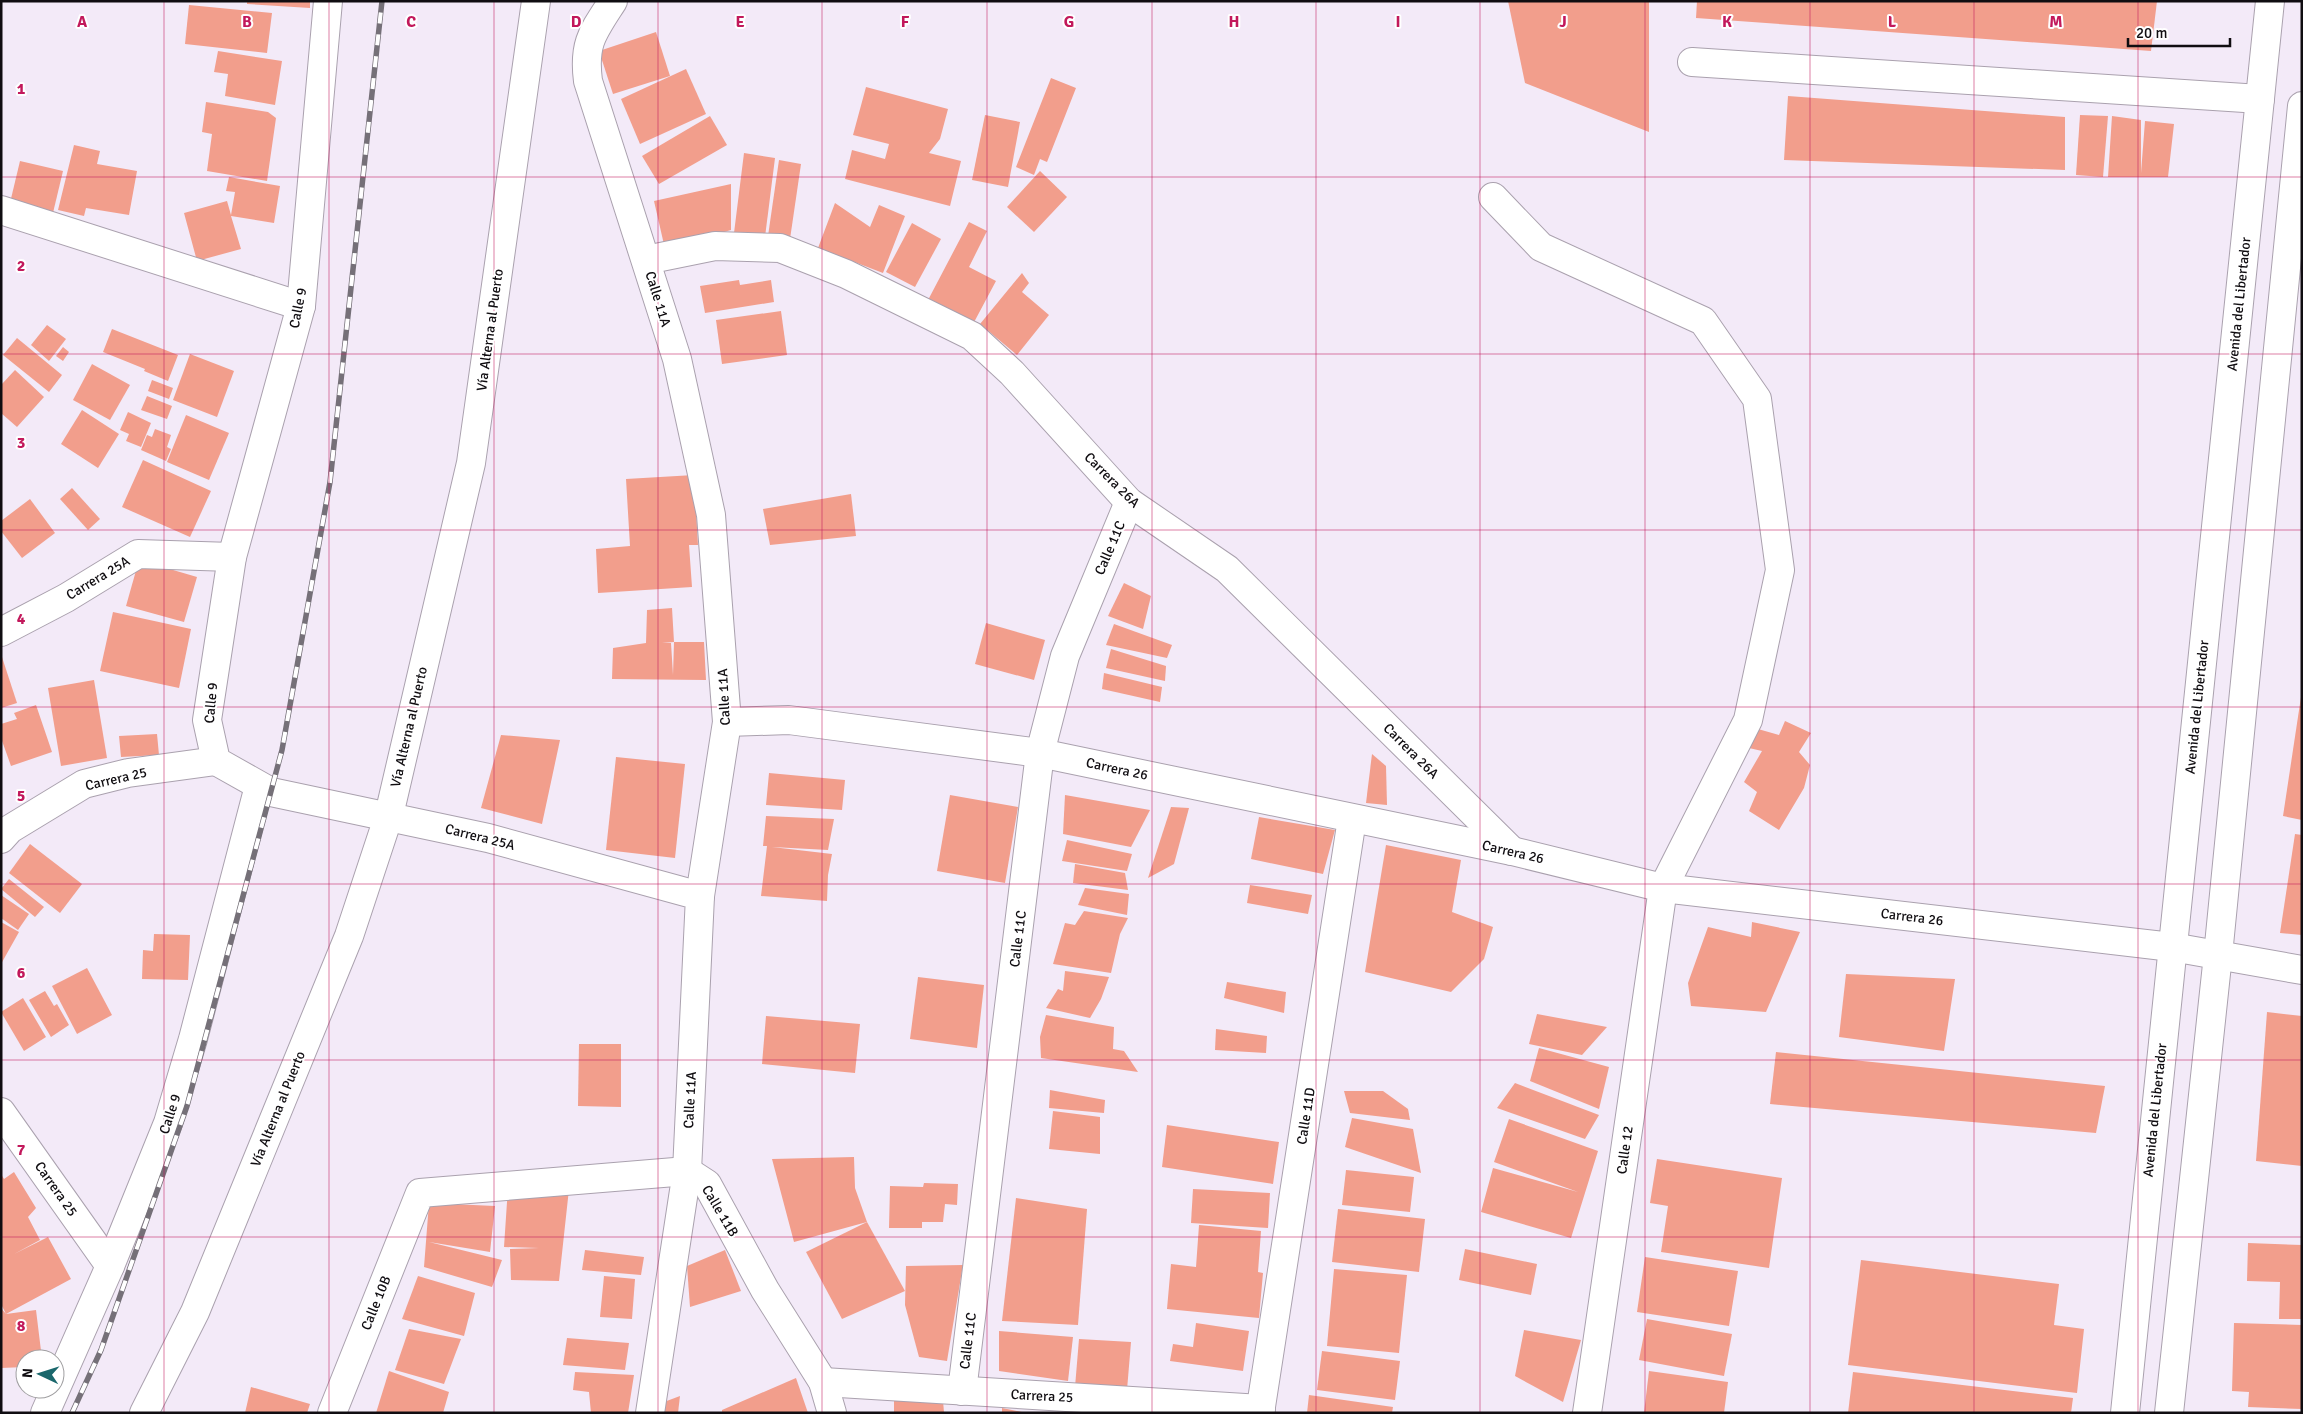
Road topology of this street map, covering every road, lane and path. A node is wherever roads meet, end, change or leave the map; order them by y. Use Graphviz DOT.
graph roads {
  1 [pos="328,1"];
  2 [pos="536,1"];
  3 [pos="613,1"];
  4 [pos="2270,1"];
  5 [pos="1692,62"];
  6 [pos="2260,99"];
  7 [pos="2302,106"];
  8 [pos="1493,197"];
  9 [pos="1,210"];
  10 [pos="646,260"];
  11 [pos="301,306"];
  12 [pos="1129,502"];
  13 [pos="232,557"];
  14 [pos="1,632"];
  15 [pos="727,722"];
  16 [pos="1040,753"];
  17 [pos="216,761"];
  18 [pos="259,786"];
  19 [pos="389,815"];
  20 [pos="1352,819"];
  21 [pos="1,839"];
  22 [pos="1512,850"];
  23 [pos="1664,888"];
  24 [pos="700,896"];
  25 [pos="2172,946"];
  26 [pos="2218,955"];
  27 [pos="2302,970"];
  28 [pos="1,1112"];
  29 [pos="687,1171"];
  30 [pos="110,1266"];
  31 [pos="823,1382"];
  32 [pos="962,1391"];
  33 [pos="1260,1411"];
  34 [pos="45,1413"];
  35 [pos="144,1413"];
  36 [pos="332,1413"];
  37 [pos="650,1413"];
  38 [pos="832,1413"];
  39 [pos="1587,1413"];
  40 [pos="2124,1413"];
  41 [pos="2169,1413"];
  1 -- 11 [label="street, Calle 9"];
  2 -- 19 [label="street, Vía Alterna al Puerto"];
  3 -- 10 [label="street, Calle 11A"];
  4 -- 6 [label="street, Avenida del Libertador"];
  5 -- 6 [label="street"];
  6 -- 25 [label="street, Avenida del Libertador"];
  7 -- 26 [label="street"];
  8 -- 23 [label="street, Calle 12"];
  9 -- 11 [label="street"];
  10 -- 12 [label="street, Carrera 26A"];
  10 -- 15 [label="street, Calle 11A"];
  11 -- 13 [label="street, Calle 9"];
  12 -- 16 [label="street, Calle 11C"];
  12 -- 22 [label="street, Carrera 26A"];
  13 -- 14 [label="street, Carrera 25A"];
  13 -- 17 [label="street, Calle 9"];
  15 -- 16 [label="street, Carrera 26"];
  15 -- 24 [label="street, Calle 11A"];
  16 -- 20 [label="street, Carrera 26"];
  16 -- 32 [label="street, Calle 11C"];
  17 -- 18 [label="street"];
  17 -- 21 [label="street, Carrera 25"];
  18 -- 19 [label="street, Carrera 25A"];
  18 -- 30 [label="street, Calle 9"];
  19 -- 24 [label="street, Carrera 25A"];
  19 -- 35 [label="street, Vía Alterna al Puerto"];
  20 -- 22 [label="street, Carrera 26"];
  20 -- 33 [label="street, Calle 11D"];
  22 -- 23 [label="street, Carrera 26"];
  23 -- 25 [label="street, Carrera 26"];
  23 -- 39 [label="street, Calle 12"];
  24 -- 29 [label="street, Calle 11A"];
  25 -- 26 [label="street, Carrera 26"];
  25 -- 40 [label="street, Avenida del Libertador"];
  26 -- 27 [label="street, Carrera 26"];
  26 -- 41 [label="street"];
  28 -- 30 [label="street, Carrera 25"];
  29 -- 31 [label="street, Calle 11B"];
  29 -- 36 [label="street, Calle 10B"];
  29 -- 37 [label="street, Calle 11A"];
  30 -- 34 [label="street, Calle 9"];
  31 -- 32 [label="street, Carrera 25"];
  31 -- 38 [label="street, Calle 11B"];
  32 -- 33 [label="street, Carrera 25"];
}
